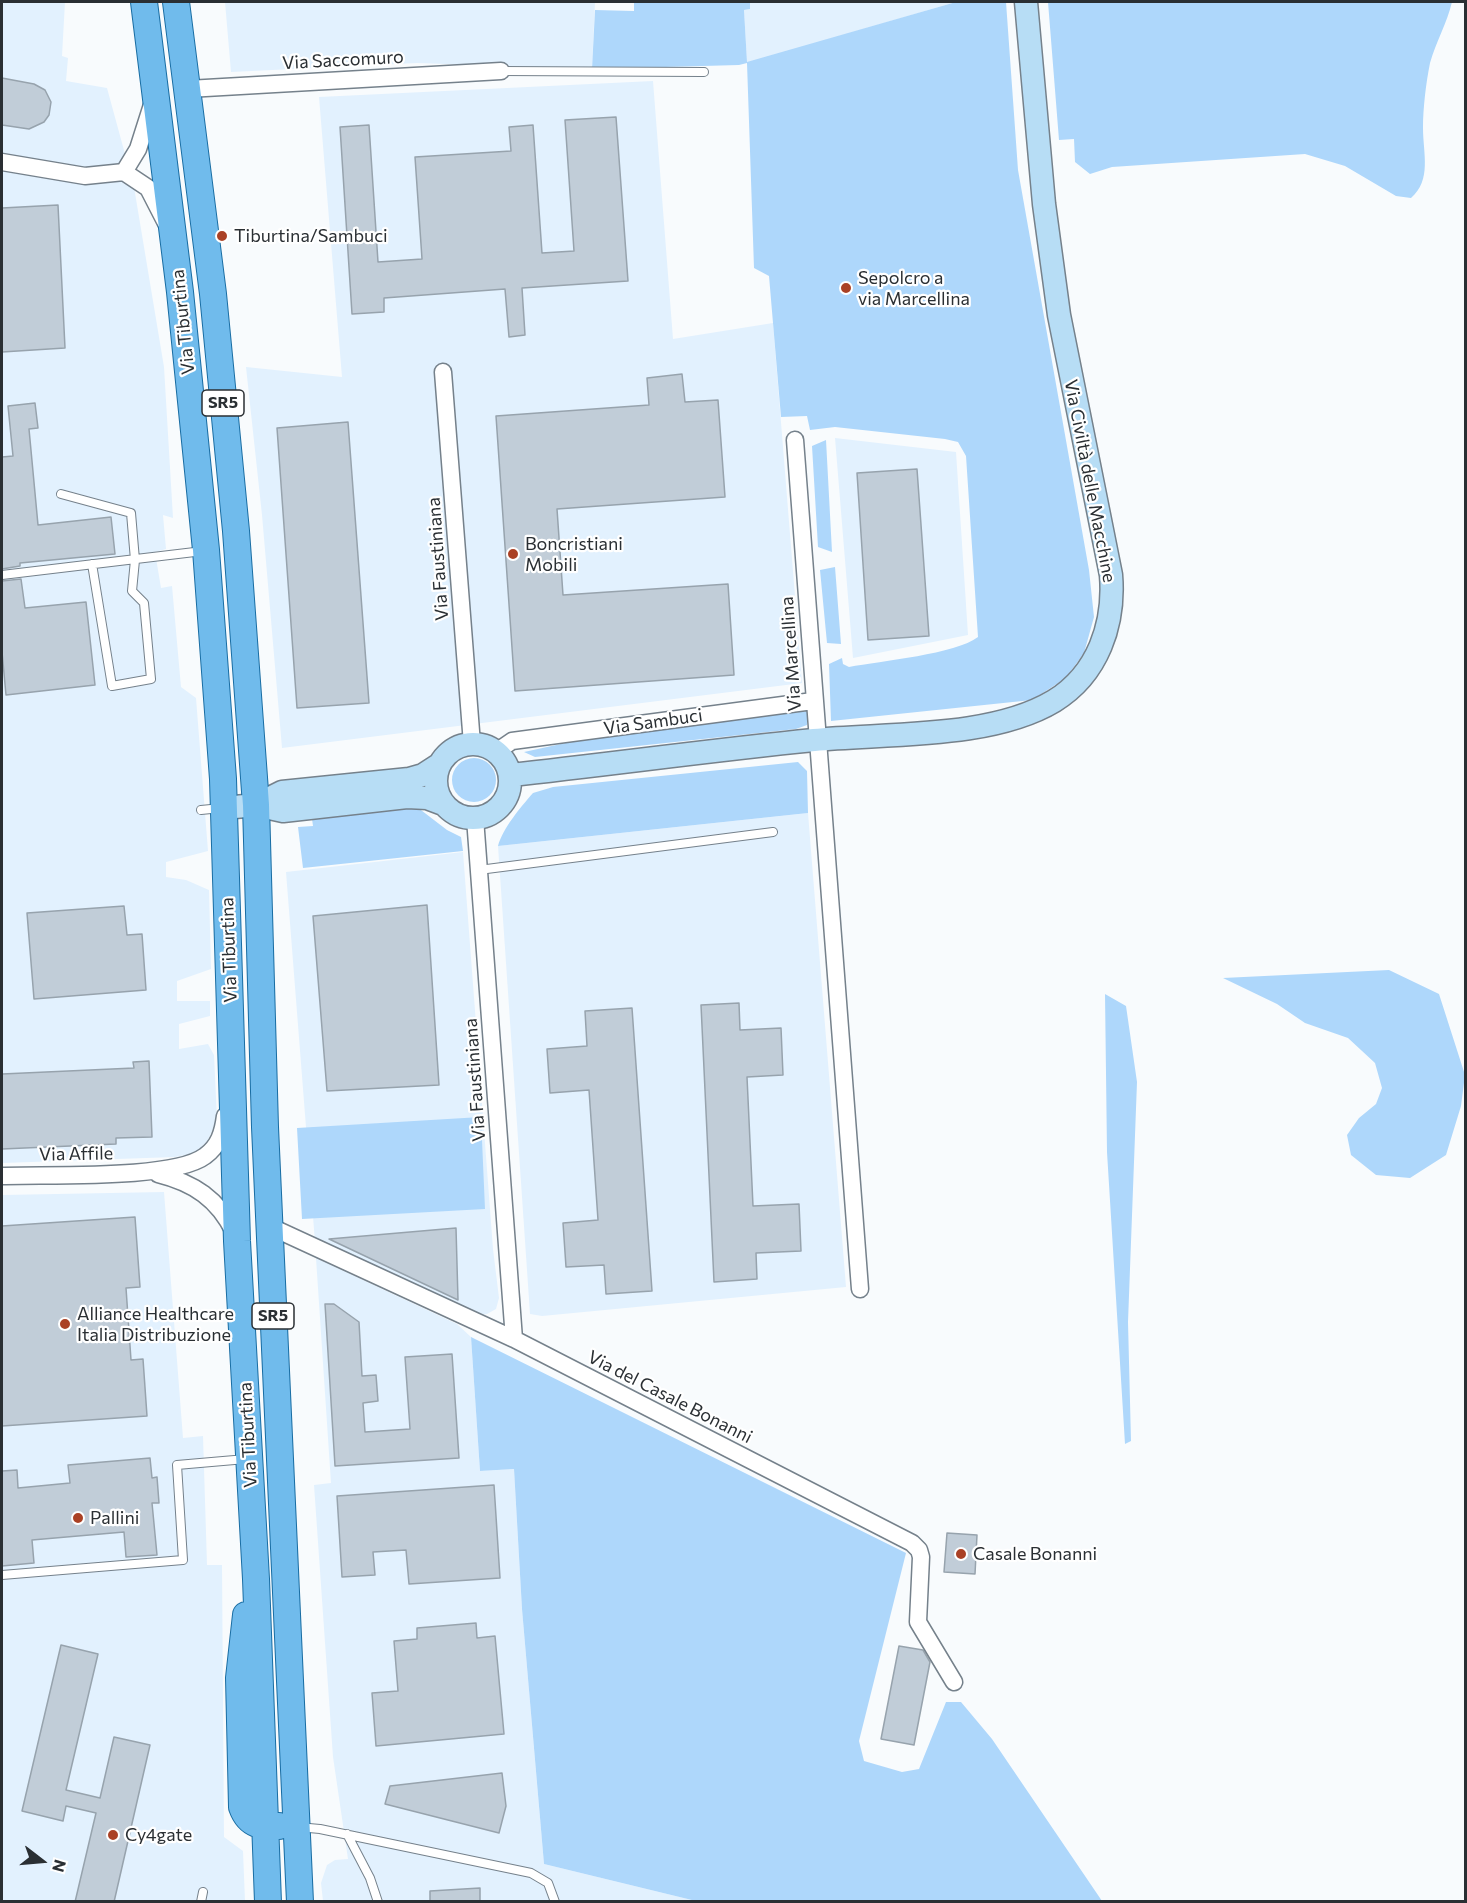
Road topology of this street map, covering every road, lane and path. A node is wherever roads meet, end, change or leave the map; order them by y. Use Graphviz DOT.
graph roads {
  1 [pos="144,2"];
  2 [pos="176,2"];
  3 [pos="1026,2"];
  4 [pos="501,71"];
  5 [pos="704,72"];
  6 [pos="188,89"];
  7 [pos="156,92"];
  8 [pos="2,162"];
  9 [pos="124,172"];
  10 [pos="174,240"];
  11 [pos="443,372"];
  12 [pos="795,440"];
  13 [pos="62,494"];
  14 [pos="206,550"];
  15 [pos="135,560"];
  16 [pos="92,564"];
  17 [pos="2,575"];
  18 [pos="813,701"];
  19 [pos="817,740"];
  20 [pos="472,744"];
  21 [pos="496,752"];
  22 [pos="440,764"];
  23 [pos="511,775"];
  24 [pos="443,804"];
  25 [pos="256,805"];
  26 [pos="212,809"];
  27 [pos="475,819"];
  28 [pos="773,832"];
  29 [pos="479,870"];
  30 [pos="232,1053"];
  31 [pos="151,1172"];
  32 [pos="2,1176"];
  33 [pos="269,1226"];
  34 [pos="237,1241"];
  35 [pos="860,1289"];
  36 [pos="513,1339"];
  37 [pos="249,1459"];
  38 [pos="2,1575"];
  39 [pos="954,1682"];
  40 [pos="266,1826"];
  41 [pos="298,1827"];
  42 [pos="347,1834"];
  43 [pos="268,1902"];
  44 [pos="300,1902"];
  45 [pos="378,1902"];
  46 [pos="555,1902"];
  1 -- 7 [label="main road, Via Tiburtina"];
  2 -- 6 [label="main road, Via Tiburtina / SR5"];
  3 -- 19 [label="street, Via Civiltà delle Macchine"];
  4 -- 5 [label="lane"];
  4 -- 6 [label="street, Via Saccomuro"];
  6 -- 25 [label="main road, Via Tiburtina / SR5"];
  7 -- 9 [label="street"];
  7 -- 10 [label="main road, Via Tiburtina"];
  8 -- 9 [label="street"];
  9 -- 10 [label="street"];
  10 -- 14 [label="main road, Via Tiburtina"];
  11 -- 20 [label="street, Via Faustiniana"];
  12 -- 18 [label="street, Via Marcellina"];
  13 -- 15 [label="lane"];
  14 -- 15 [label="lane"];
  14 -- 26 [label="main road, Via Tiburtina"];
  15 -- 16 [label="lane"];
  15 -- 16 [label="lane"];
  16 -- 17 [label="lane"];
  18 -- 19 [label="street, Via Marcellina"];
  18 -- 21 [label="street, Via Sambuci"];
  19 -- 23 [label="street, Via Sambuci"];
  19 -- 35 [label="street, Via Marcellina"];
  20 -- 21 [label="street"];
  20 -- 22 [label="street"];
  21 -- 23 [label="street"];
  22 -- 24 [label="street"];
  22 -- 25 [label="street"];
  23 -- 27 [label="street"];
  24 -- 25 [label="street"];
  24 -- 27 [label="street"];
  25 -- 26 [label="street"];
  25 -- 33 [label="main road, Via Tiburtina / SR5"];
  26 -- 30 [label="main road, Via Tiburtina"];
  27 -- 29 [label="street, Via Faustiniana"];
  28 -- 29 [label="lane"];
  29 -- 36 [label="street, Via Faustiniana"];
  30 -- 31 [label="street, Via Affile"];
  30 -- 34 [label="main road, Via Tiburtina"];
  31 -- 32 [label="street, Via Affile"];
  31 -- 34 [label="street, Via Affile"];
  33 -- 36 [label="street, Via del Casale Bonanni"];
  33 -- 41 [label="main road, Via Tiburtina / SR5"];
  34 -- 37 [label="main road, Via Tiburtina"];
  36 -- 39 [label="street, Via del Casale Bonanni"];
  37 -- 38 [label="lane"];
  37 -- 40 [label="main road, Via Tiburtina"];
  40 -- 41 [label="main road"];
  40 -- 43 [label="main road"];
  41 -- 42 [label="lane"];
  41 -- 44 [label="main road, Via Tiburtina / SR5"];
  42 -- 45 [label="lane"];
  42 -- 46 [label="lane"];
}
